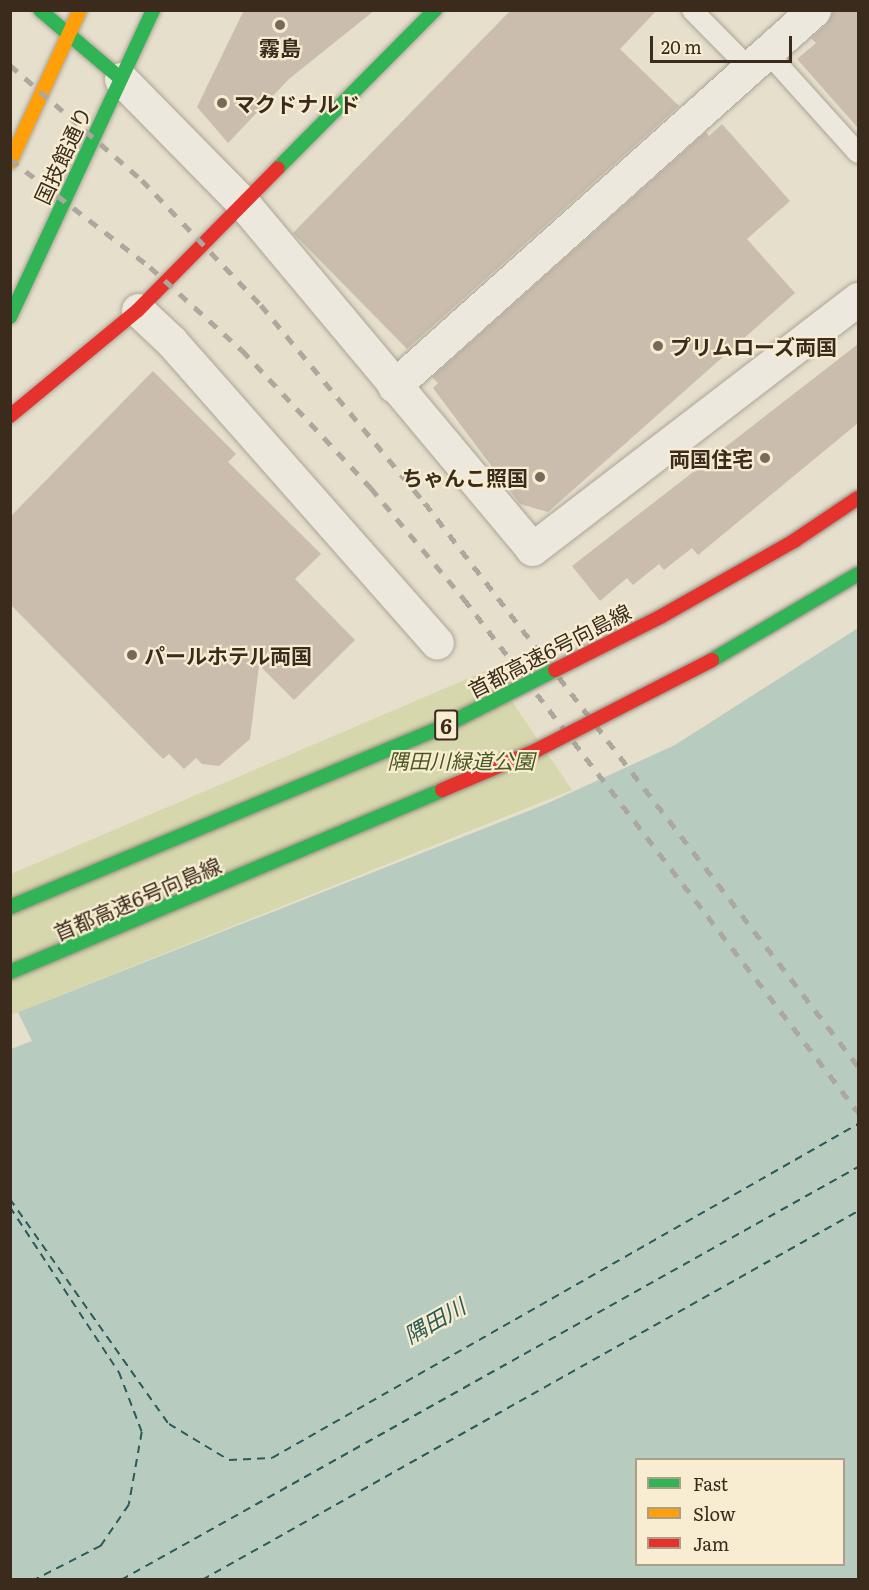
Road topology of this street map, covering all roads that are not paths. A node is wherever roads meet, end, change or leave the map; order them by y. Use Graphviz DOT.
graph roads {
  1 [pos="40,10"];
  2 [pos="80,10"];
  3 [pos="153,10"];
  4 [pos="435,10"];
  5 [pos="692,10"];
  6 [pos="814,10"];
  7 [pos="69,34"];
  8 [pos="758,60"];
  9 [pos="121,79"];
  10 [pos="858,153"];
  11 [pos="10,162"];
  12 [pos="244,204"];
  13 [pos="858,299"];
  14 [pos="138,310"];
  15 [pos="11,312"];
  16 [pos="394,386"];
  17 [pos="10,416"];
  18 [pos="858,498"];
  19 [pos="858,574"];
  20 [pos="437,643"];
  21 [pos="10,907"];
  22 [pos="10,972"];
  1 -- 7 [label="main road"];
  2 -- 7 [label="main road, 国技館通り"];
  3 -- 9 [label="main road, 国技館通り"];
  4 -- 12 [label="main road"];
  5 -- 8 [label="lane"];
  6 -- 8 [label="street"];
  7 -- 9 [label="main road"];
  7 -- 11 [label="main road, 国技館通り"];
  8 -- 10 [label="lane"];
  8 -- 16 [label="street"];
  9 -- 12 [label="street"];
  9 -- 15 [label="main road, 国技館通り"];
  12 -- 14 [label="main road"];
  12 -- 16 [label="street"];
  13 -- 16 [label="street"];
  14 -- 17 [label="main road"];
  14 -- 20 [label="street"];
  18 -- 21 [label="main road, 首都高速6号向島線 / 6, bridge"];
  19 -- 22 [label="main road, 首都高速6号向島線, bridge"];
}
